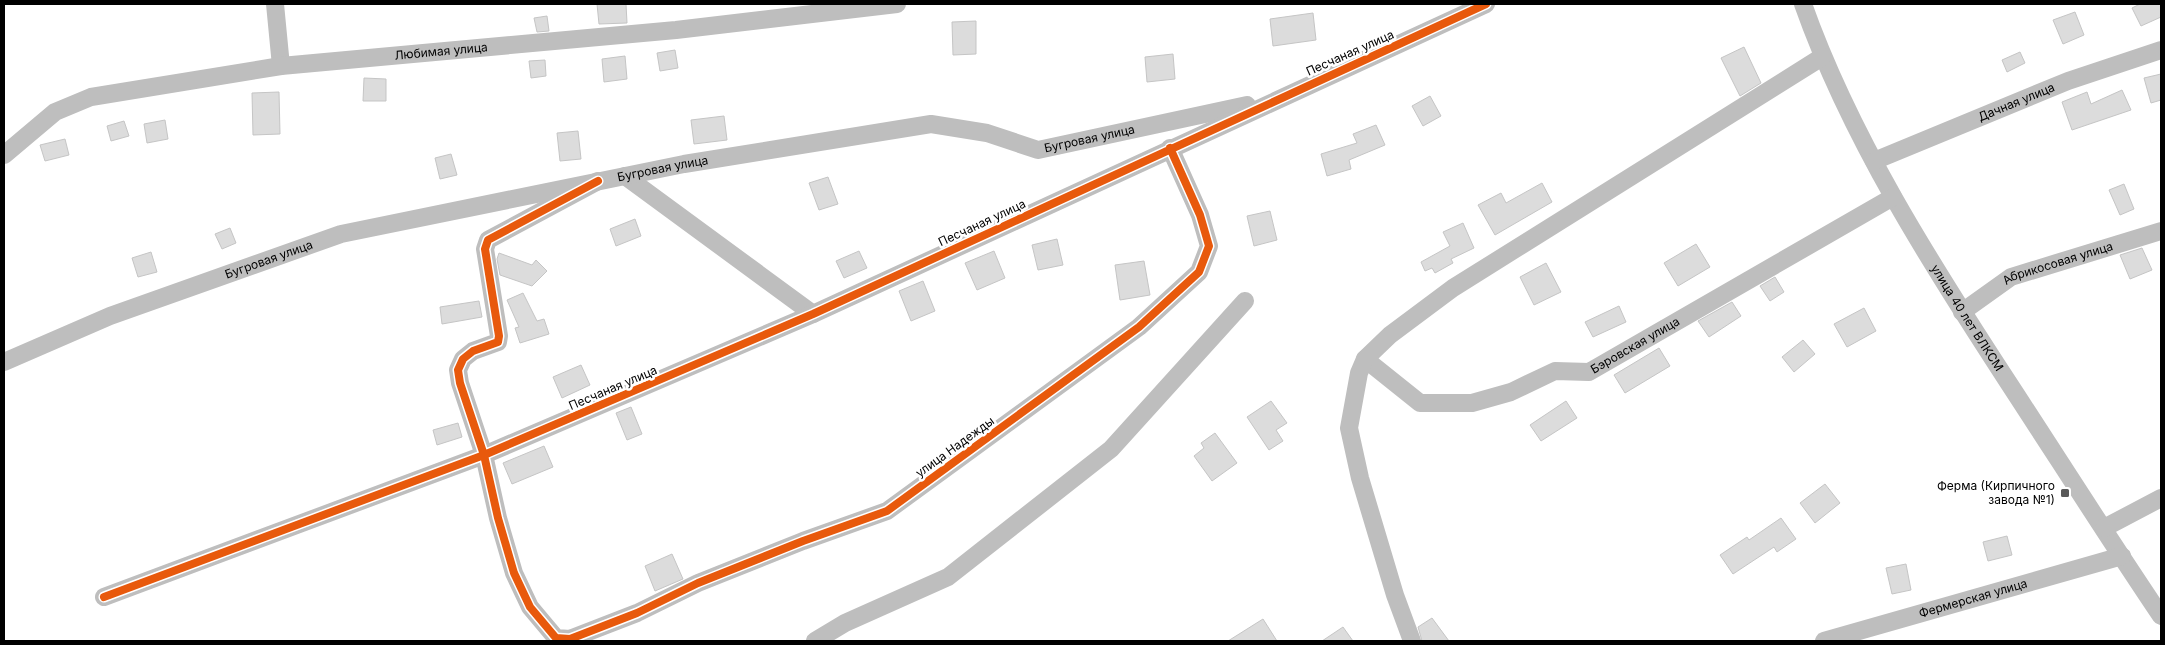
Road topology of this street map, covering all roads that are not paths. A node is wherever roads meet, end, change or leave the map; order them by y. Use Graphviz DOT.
graph roads {
  1 [pos="275,4"];
  2 [pos="897,4"];
  3 [pos="1486,4"];
  4 [pos="1802,4"];
  5 [pos="2161,50"];
  6 [pos="1822,57"];
  7 [pos="281,66"];
  8 [pos="1280,98"];
  9 [pos="1170,148"];
  10 [pos="4,155"];
  11 [pos="1874,161"];
  12 [pos="626,176"];
  13 [pos="598,182"];
  14 [pos="1893,197"];
  15 [pos="2161,231"];
  16 [pos="1245,301"];
  17 [pos="1962,312"];
  18 [pos="813,314"];
  19 [pos="1366,359"];
  20 [pos="4,362"];
  21 [pos="484,455"];
  22 [pos="2161,498"];
  23 [pos="2104,528"];
  24 [pos="2122,556"];
  25 [pos="104,597"];
  26 [pos="2161,615"];
  27 [pos="815,641"];
  28 [pos="1412,641"];
  29 [pos="1824,641"];
  1 -- 7 [label="street"];
  2 -- 7 [label="street, Любимая улица"];
  3 -- 8 [label="street, Песчаная улица"];
  4 -- 6 [label="street, улица 40 лет ВЛКСМ"];
  5 -- 11 [label="street, Дачная улица"];
  6 -- 11 [label="street, улица 40 лет ВЛКСМ"];
  6 -- 19 [label="street"];
  7 -- 10 [label="street, Любимая улица"];
  8 -- 9 [label="street, Песчаная улица"];
  8 -- 12 [label="street, Бугровая улица"];
  9 -- 18 [label="street, Песчаная улица"];
  9 -- 21 [label="street, улица Надежды"];
  11 -- 14 [label="street, улица 40 лет ВЛКСМ"];
  12 -- 13 [label="street, Бугровая улица"];
  12 -- 18 [label="street"];
  13 -- 20 [label="street, Бугровая улица"];
  13 -- 21 [label="street"];
  14 -- 17 [label="street, улица 40 лет ВЛКСМ"];
  14 -- 19 [label="street, Бэровская улица"];
  15 -- 17 [label="street, Абрикосовая улица"];
  16 -- 27 [label="street"];
  17 -- 23 [label="street, улица 40 лет ВЛКСМ"];
  18 -- 21 [label="street, Песчаная улица"];
  19 -- 28 [label="street"];
  21 -- 25 [label="street, Песчаная улица"];
  22 -- 23 [label="street"];
  23 -- 24 [label="street, улица 40 лет ВЛКСМ"];
  24 -- 26 [label="street, улица 40 лет ВЛКСМ"];
  24 -- 29 [label="street, Фермерская улица"];
}
